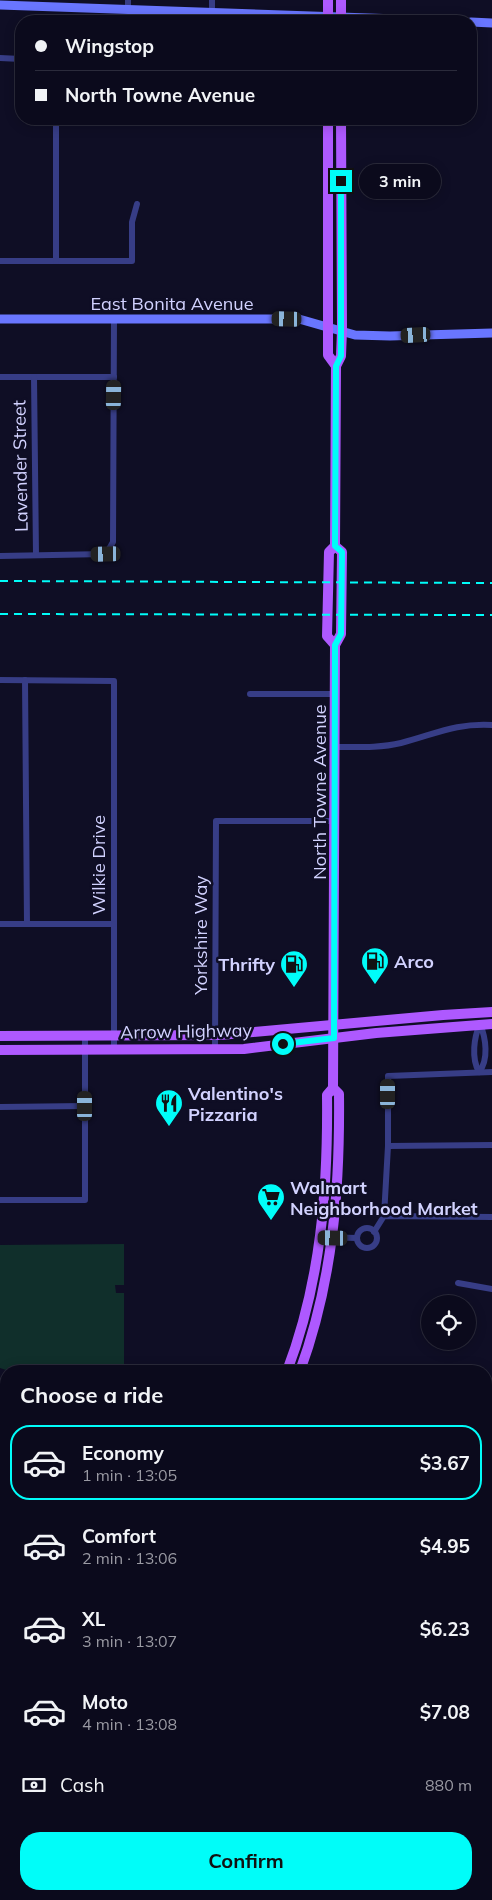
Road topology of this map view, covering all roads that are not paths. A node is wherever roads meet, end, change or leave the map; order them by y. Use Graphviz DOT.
graph roads {
  1 [pos="212,0"];
  2 [pos="328,0"];
  3 [pos="341,0"];
  4 [pos="43,3"];
  5 [pos="0,5"];
  6 [pos="128,5"];
  7 [pos="212,13"];
  8 [pos="245,15"];
  9 [pos="328,15"];
  10 [pos="341,15"];
  11 [pos="477,22"];
  12 [pos="492,23"];
  13 [pos="0,58"];
  14 [pos="15,59"];
  15 [pos="56,125"];
  16 [pos="328,125"];
  17 [pos="341,125"];
  18 [pos="137,204"];
  19 [pos="0,262"];
  20 [pos="56,262"];
  21 [pos="0,319"];
  22 [pos="114,319"];
  23 [pos="329,326"];
  24 [pos="342,330"];
  25 [pos="492,333"];
  26 [pos="336,366"];
  27 [pos="0,377"];
  28 [pos="34,377"];
  29 [pos="114,377"];
  30 [pos="36,555"];
  31 [pos="0,556"];
  32 [pos="0,680"];
  33 [pos="25,680"];
  34 [pos="250,694"];
  35 [pos="335,694"];
  36 [pos="492,725"];
  37 [pos="336,747"];
  38 [pos="335,821"];
  39 [pos="0,924"];
  40 [pos="27,924"];
  41 [pos="113,924"];
  42 [pos="492,1012"];
  43 [pos="334,1024"];
  44 [pos="480,1024"];
  45 [pos="492,1024"];
  46 [pos="85,1035"];
  47 [pos="114,1035"];
  48 [pos="215,1035"];
  49 [pos="0,1036"];
  50 [pos="334,1038"];
  51 [pos="86,1049"];
  52 [pos="114,1049"];
  53 [pos="0,1050"];
  54 [pos="214,1050"];
  55 [pos="479,1072"];
  56 [pos="492,1072"];
  57 [pos="333,1088"];
  58 [pos="85,1106"];
  59 [pos="0,1107"];
  60 [pos="492,1145"];
  61 [pos="388,1146"];
  62 [pos="0,1200"];
  63 [pos="384,1216"];
  64 [pos="492,1217"];
  65 [pos="374,1232"];
  66 [pos="321,1237"];
  67 [pos="333,1238"];
  68 [pos="358,1238"];
  69 [pos="458,1283"];
  70 [pos="492,1289"];
  71 [pos="289,1365"];
  72 [pos="302,1365"];
  1 -- 7 [label="street"];
  2 -- 9 [label="main road"];
  3 -- 10 [label="main road"];
  4 -- 5 [label="main road"];
  4 -- 6 [label="main road"];
  6 -- 7 [label="main road"];
  7 -- 8 [label="main road"];
  11 -- 12 [label="main road"];
  13 -- 14 [label="street"];
  15 -- 20 [label="street"];
  16 -- 23 [label="main road, North Towne Avenue"];
  17 -- 24 [label="main road"];
  18 -- 20 [label="street"];
  19 -- 20 [label="street"];
  21 -- 22 [label="main road, East Bonita Avenue"];
  22 -- 23 [label="main road, East Bonita Avenue"];
  22 -- 29 [label="street"];
  23 -- 24 [label="main road, East Bonita Avenue"];
  23 -- 26 [label="main road, North Towne Avenue"];
  24 -- 25 [label="main road, East Bonita Avenue"];
  24 -- 26 [label="main road"];
  26 -- 35 [label="main road, North Towne Avenue"];
  27 -- 28 [label="street"];
  28 -- 29 [label="street"];
  28 -- 30 [label="street, Lavender Street"];
  29 -- 30 [label="street"];
  30 -- 31 [label="street"];
  32 -- 33 [label="street"];
  33 -- 40 [label="street"];
  33 -- 41 [label="street, Wilkie Drive"];
  34 -- 35 [label="street"];
  35 -- 37 [label="main road, North Towne Avenue"];
  36 -- 37 [label="street"];
  37 -- 38 [label="main road, North Towne Avenue"];
  38 -- 43 [label="main road, North Towne Avenue"];
  38 -- 48 [label="street, Yorkshire Way"];
  39 -- 40 [label="street"];
  40 -- 41 [label="street"];
  41 -- 47 [label="street, Wilkie Drive"];
  42 -- 43 [label="main road, Arrow Highway"];
  43 -- 48 [label="main road, Arrow Highway"];
  43 -- 50 [label="main road, North Towne Avenue"];
  44 -- 45 [label="main road, Arrow Highway"];
  44 -- 50 [label="main road, Arrow Highway"];
  44 -- 55 [label="street"];
  46 -- 47 [label="main road, Arrow Highway"];
  46 -- 49 [label="main road, Arrow Highway"];
  46 -- 51 [label="street"];
  47 -- 48 [label="main road, Arrow Highway"];
  47 -- 52 [label="street, Wilkie Drive"];
  48 -- 54 [label="street, Yorkshire Way"];
  50 -- 54 [label="main road, Arrow Highway"];
  50 -- 57 [label="main road, North Towne Avenue"];
  51 -- 52 [label="main road, Arrow Highway"];
  51 -- 53 [label="main road, Arrow Highway"];
  51 -- 58 [label="street"];
  52 -- 54 [label="main road, Arrow Highway"];
  55 -- 56 [label="street"];
  55 -- 61 [label="street"];
  57 -- 66 [label="main road, North Towne Avenue"];
  57 -- 67 [label="main road, North Towne Avenue"];
  58 -- 59 [label="street"];
  58 -- 62 [label="street"];
  60 -- 61 [label="street"];
  61 -- 63 [label="street"];
  63 -- 64 [label="street"];
  63 -- 65 [label="street"];
  65 -- 68 [label="street"];
  65 -- 68 [label="street"];
  66 -- 67 [label="street"];
  66 -- 71 [label="main road, North Towne Avenue"];
  67 -- 68 [label="street"];
  67 -- 72 [label="main road, North Towne Avenue"];
  69 -- 70 [label="street"];
}
